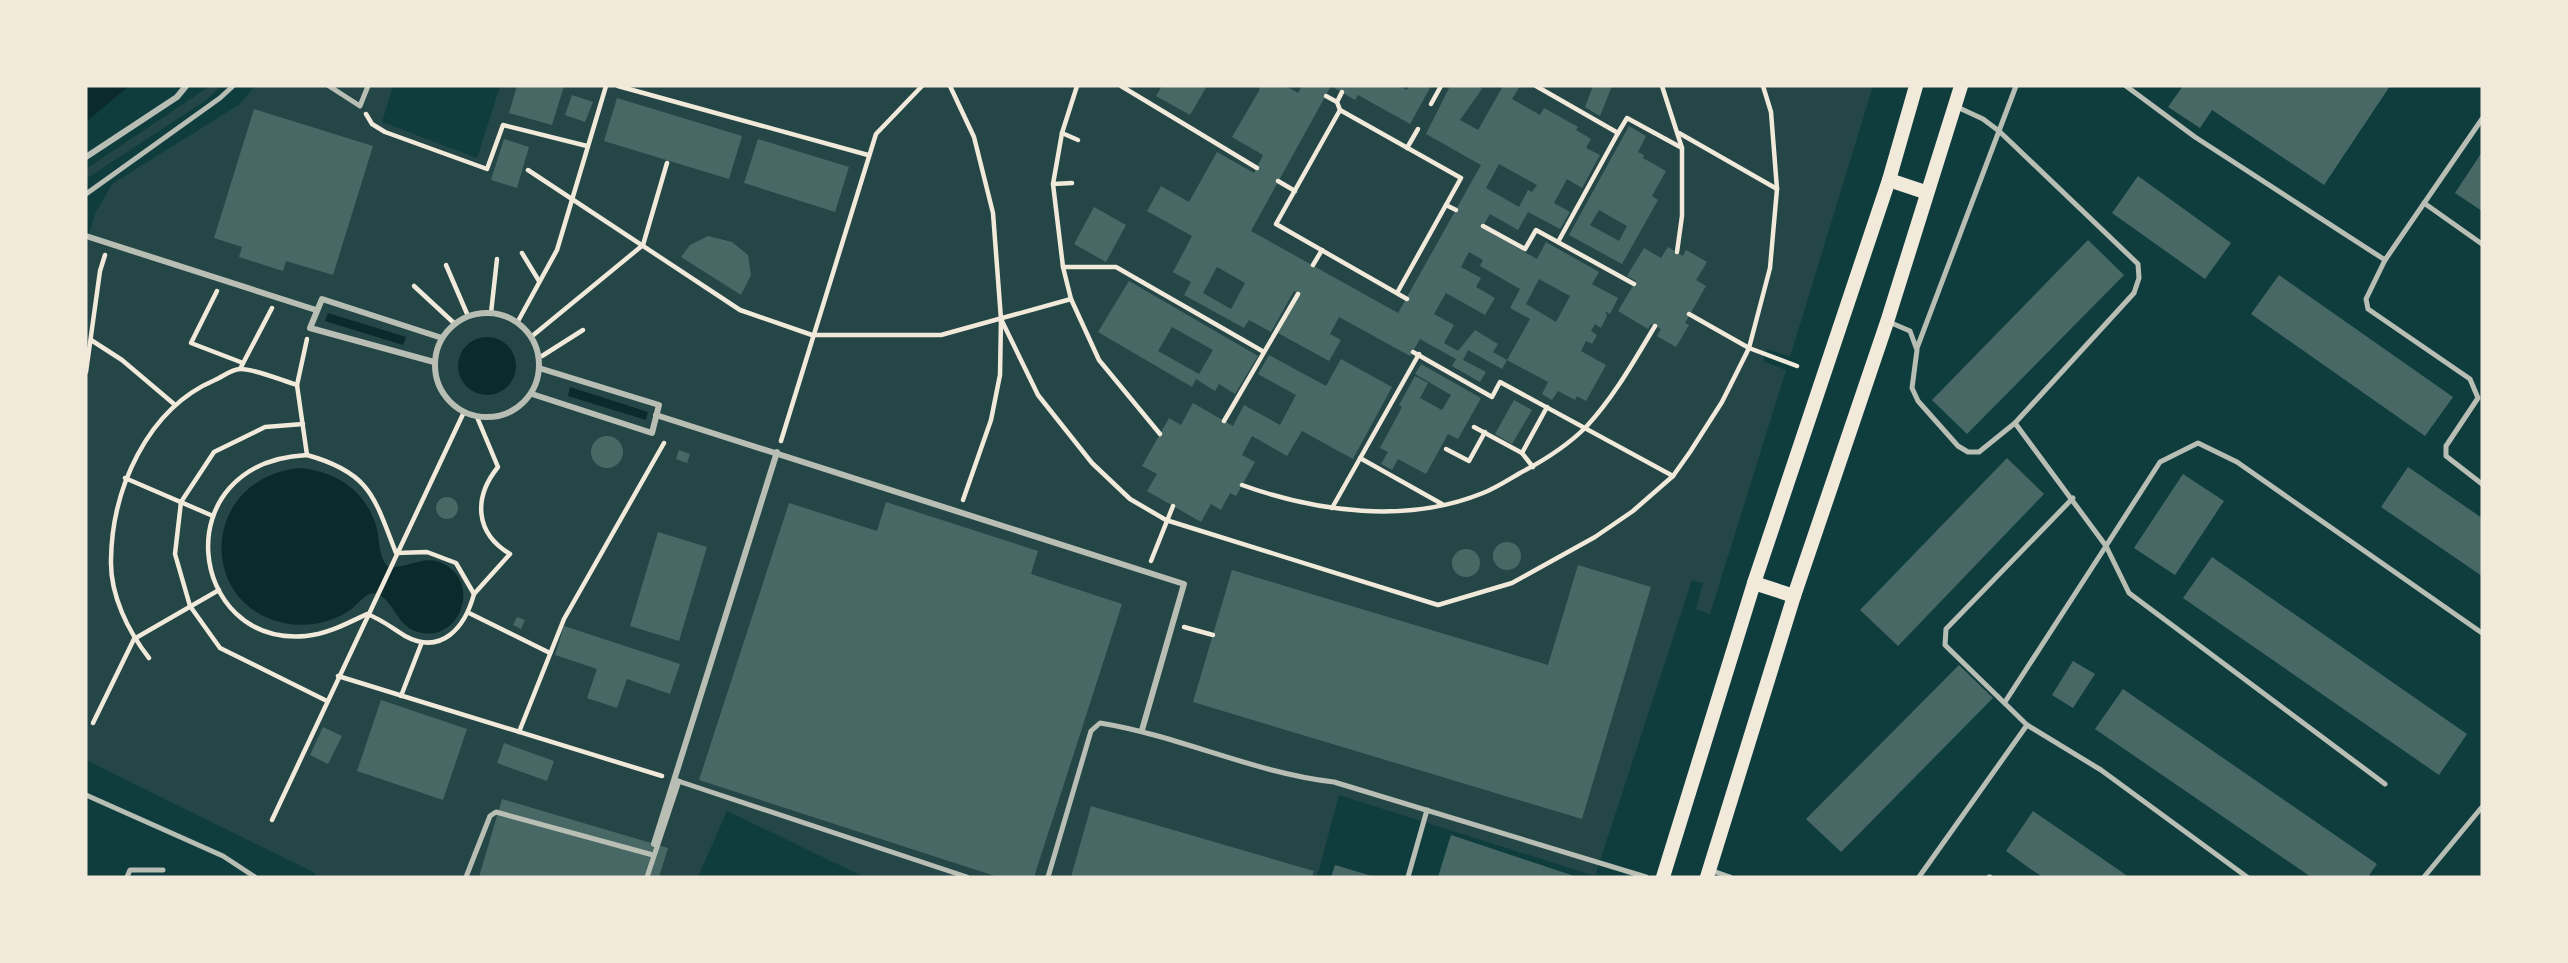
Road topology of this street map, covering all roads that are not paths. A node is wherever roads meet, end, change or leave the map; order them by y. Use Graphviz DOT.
graph roads {
  1 [pos="179,86"];
  2 [pos="186,86"];
  3 [pos="233,86"];
  4 [pos="328,86"];
  5 [pos="368,86"];
  6 [pos="1916,86"];
  7 [pos="1961,86"];
  8 [pos="2016,86"];
  9 [pos="2126,86"];
  10 [pos="177,97"];
  11 [pos="1955,106"];
  12 [pos="2482,119"];
  13 [pos="1999,131"];
  14 [pos="86,157"];
  15 [pos="1889,180"];
  16 [pos="1925,192"];
  17 [pos="86,194"];
  18 [pos="2424,203"];
  19 [pos="86,236"];
  20 [pos="2482,244"];
  21 [pos="2385,260"];
  22 [pos="316,310"];
  23 [pos="1887,322"];
  24 [pos="442,338"];
  25 [pos="1917,350"];
  26 [pos="434,362"];
  27 [pos="539,368"];
  28 [pos="532,394"];
  29 [pos="656,415"];
  30 [pos="2015,423"];
  31 [pos="777,452"];
  32 [pos="2482,484"];
  33 [pos="2073,498"];
  34 [pos="2105,545"];
  35 [pos="1754,583"];
  36 [pos="1794,596"];
  37 [pos="2482,633"];
  38 [pos="2005,702"];
  39 [pos="2027,725"];
  40 [pos="1142,730"];
  41 [pos="677,781"];
  42 [pos="2385,784"];
  43 [pos="86,795"];
  44 [pos="2482,807"];
  45 [pos="1427,810"];
  46 [pos="654,844"];
  47 [pos="653,855"];
  48 [pos="163,870"];
  49 [pos="1708,873"];
  50 [pos="127,877"];
  51 [pos="255,877"];
  52 [pos="466,877"];
  53 [pos="647,877"];
  54 [pos="967,877"];
  55 [pos="1048,877"];
  56 [pos="1408,877"];
  57 [pos="1646,877"];
  58 [pos="1663,877"];
  59 [pos="1730,877"];
  60 [pos="1919,877"];
  61 [pos="2248,877"];
  62 [pos="2424,877"];
  1 -- 10 [label="lane"];
  2 -- 10 [label="street"];
  3 -- 17 [label="lane"];
  4 -- 5 [label="lane"];
  6 -- 15 [label="main road"];
  7 -- 11 [label="main road"];
  8 -- 13 [label="lane"];
  9 -- 21 [label="lane"];
  10 -- 14 [label="street"];
  11 -- 13 [label="lane"];
  11 -- 16 [label="main road"];
  12 -- 18 [label="lane"];
  13 -- 25 [label="lane"];
  13 -- 30 [label="lane"];
  15 -- 16 [label="main road"];
  15 -- 35 [label="main road"];
  16 -- 23 [label="main road"];
  18 -- 20 [label="lane"];
  18 -- 21 [label="lane"];
  19 -- 22 [label="street"];
  21 -- 32 [label="lane"];
  22 -- 24 [label="street"];
  22 -- 26 [label="street"];
  23 -- 25 [label="lane"];
  23 -- 36 [label="main road"];
  24 -- 26 [label="street"];
  24 -- 27 [label="street"];
  25 -- 30 [label="lane"];
  26 -- 28 [label="street"];
  27 -- 28 [label="street"];
  27 -- 29 [label="street"];
  28 -- 29 [label="street"];
  29 -- 31 [label="street"];
  30 -- 33 [label="lane"];
  31 -- 40 [label="street"];
  31 -- 41 [label="street"];
  33 -- 34 [label="lane"];
  33 -- 38 [label="lane"];
  34 -- 37 [label="lane"];
  34 -- 38 [label="lane"];
  34 -- 42 [label="lane"];
  35 -- 36 [label="main road"];
  35 -- 58 [label="main road"];
  36 -- 49 [label="main road"];
  38 -- 39 [label="lane"];
  39 -- 60 [label="lane"];
  39 -- 61 [label="lane"];
  40 -- 45 [label="lane"];
  40 -- 55 [label="lane"];
  41 -- 46 [label="street"];
  41 -- 47 [label="lane"];
  41 -- 54 [label="lane"];
  43 -- 51 [label="lane"];
  44 -- 62 [label="lane"];
  45 -- 56 [label="lane"];
  45 -- 57 [label="lane"];
  47 -- 52 [label="lane"];
  47 -- 53 [label="lane"];
  48 -- 50 [label="lane"];
  49 -- 59 [label="lane"];
}
